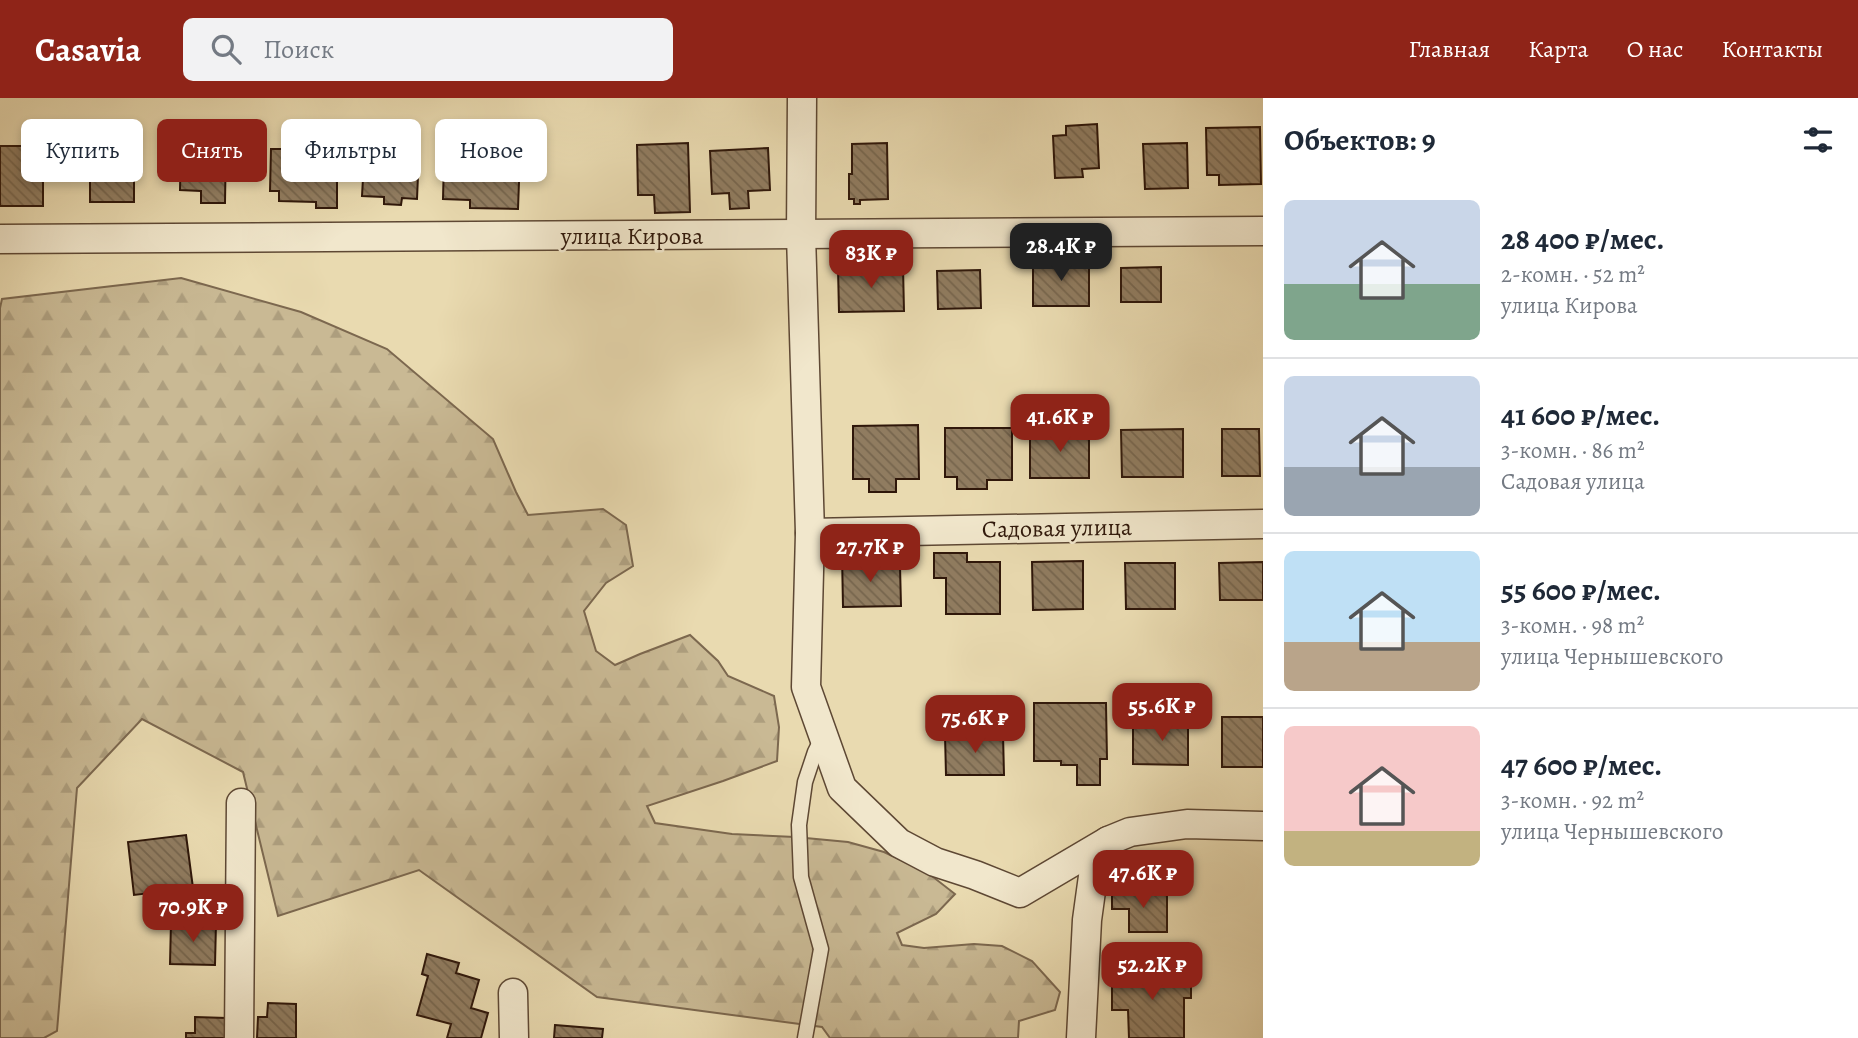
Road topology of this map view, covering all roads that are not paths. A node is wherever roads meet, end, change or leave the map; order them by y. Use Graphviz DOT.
graph roads {
  1 [pos="802,98"];
  2 [pos="1263,231"];
  3 [pos="801,235"];
  4 [pos="0,239"];
  5 [pos="1263,524"];
  6 [pos="810,533"];
  7 [pos="823,736"];
  8 [pos="242,803"];
  9 [pos="1263,826"];
  10 [pos="1119,837"];
  11 [pos="513,993"];
  12 [pos="239,1038"];
  13 [pos="514,1038"];
  14 [pos="805,1038"];
  15 [pos="1081,1038"];
  1 -- 3 [label="street"];
  2 -- 3 [label="street, улица Кирова"];
  3 -- 4 [label="street, улица Кирова"];
  3 -- 6 [label="street"];
  5 -- 6 [label="street, Садовая улица"];
  6 -- 7 [label="street"];
  7 -- 10 [label="street"];
  7 -- 14 [label="lane"];
  8 -- 12 [label="street"];
  9 -- 10 [label="street"];
  10 -- 15 [label="street"];
  11 -- 13 [label="street"];
}
